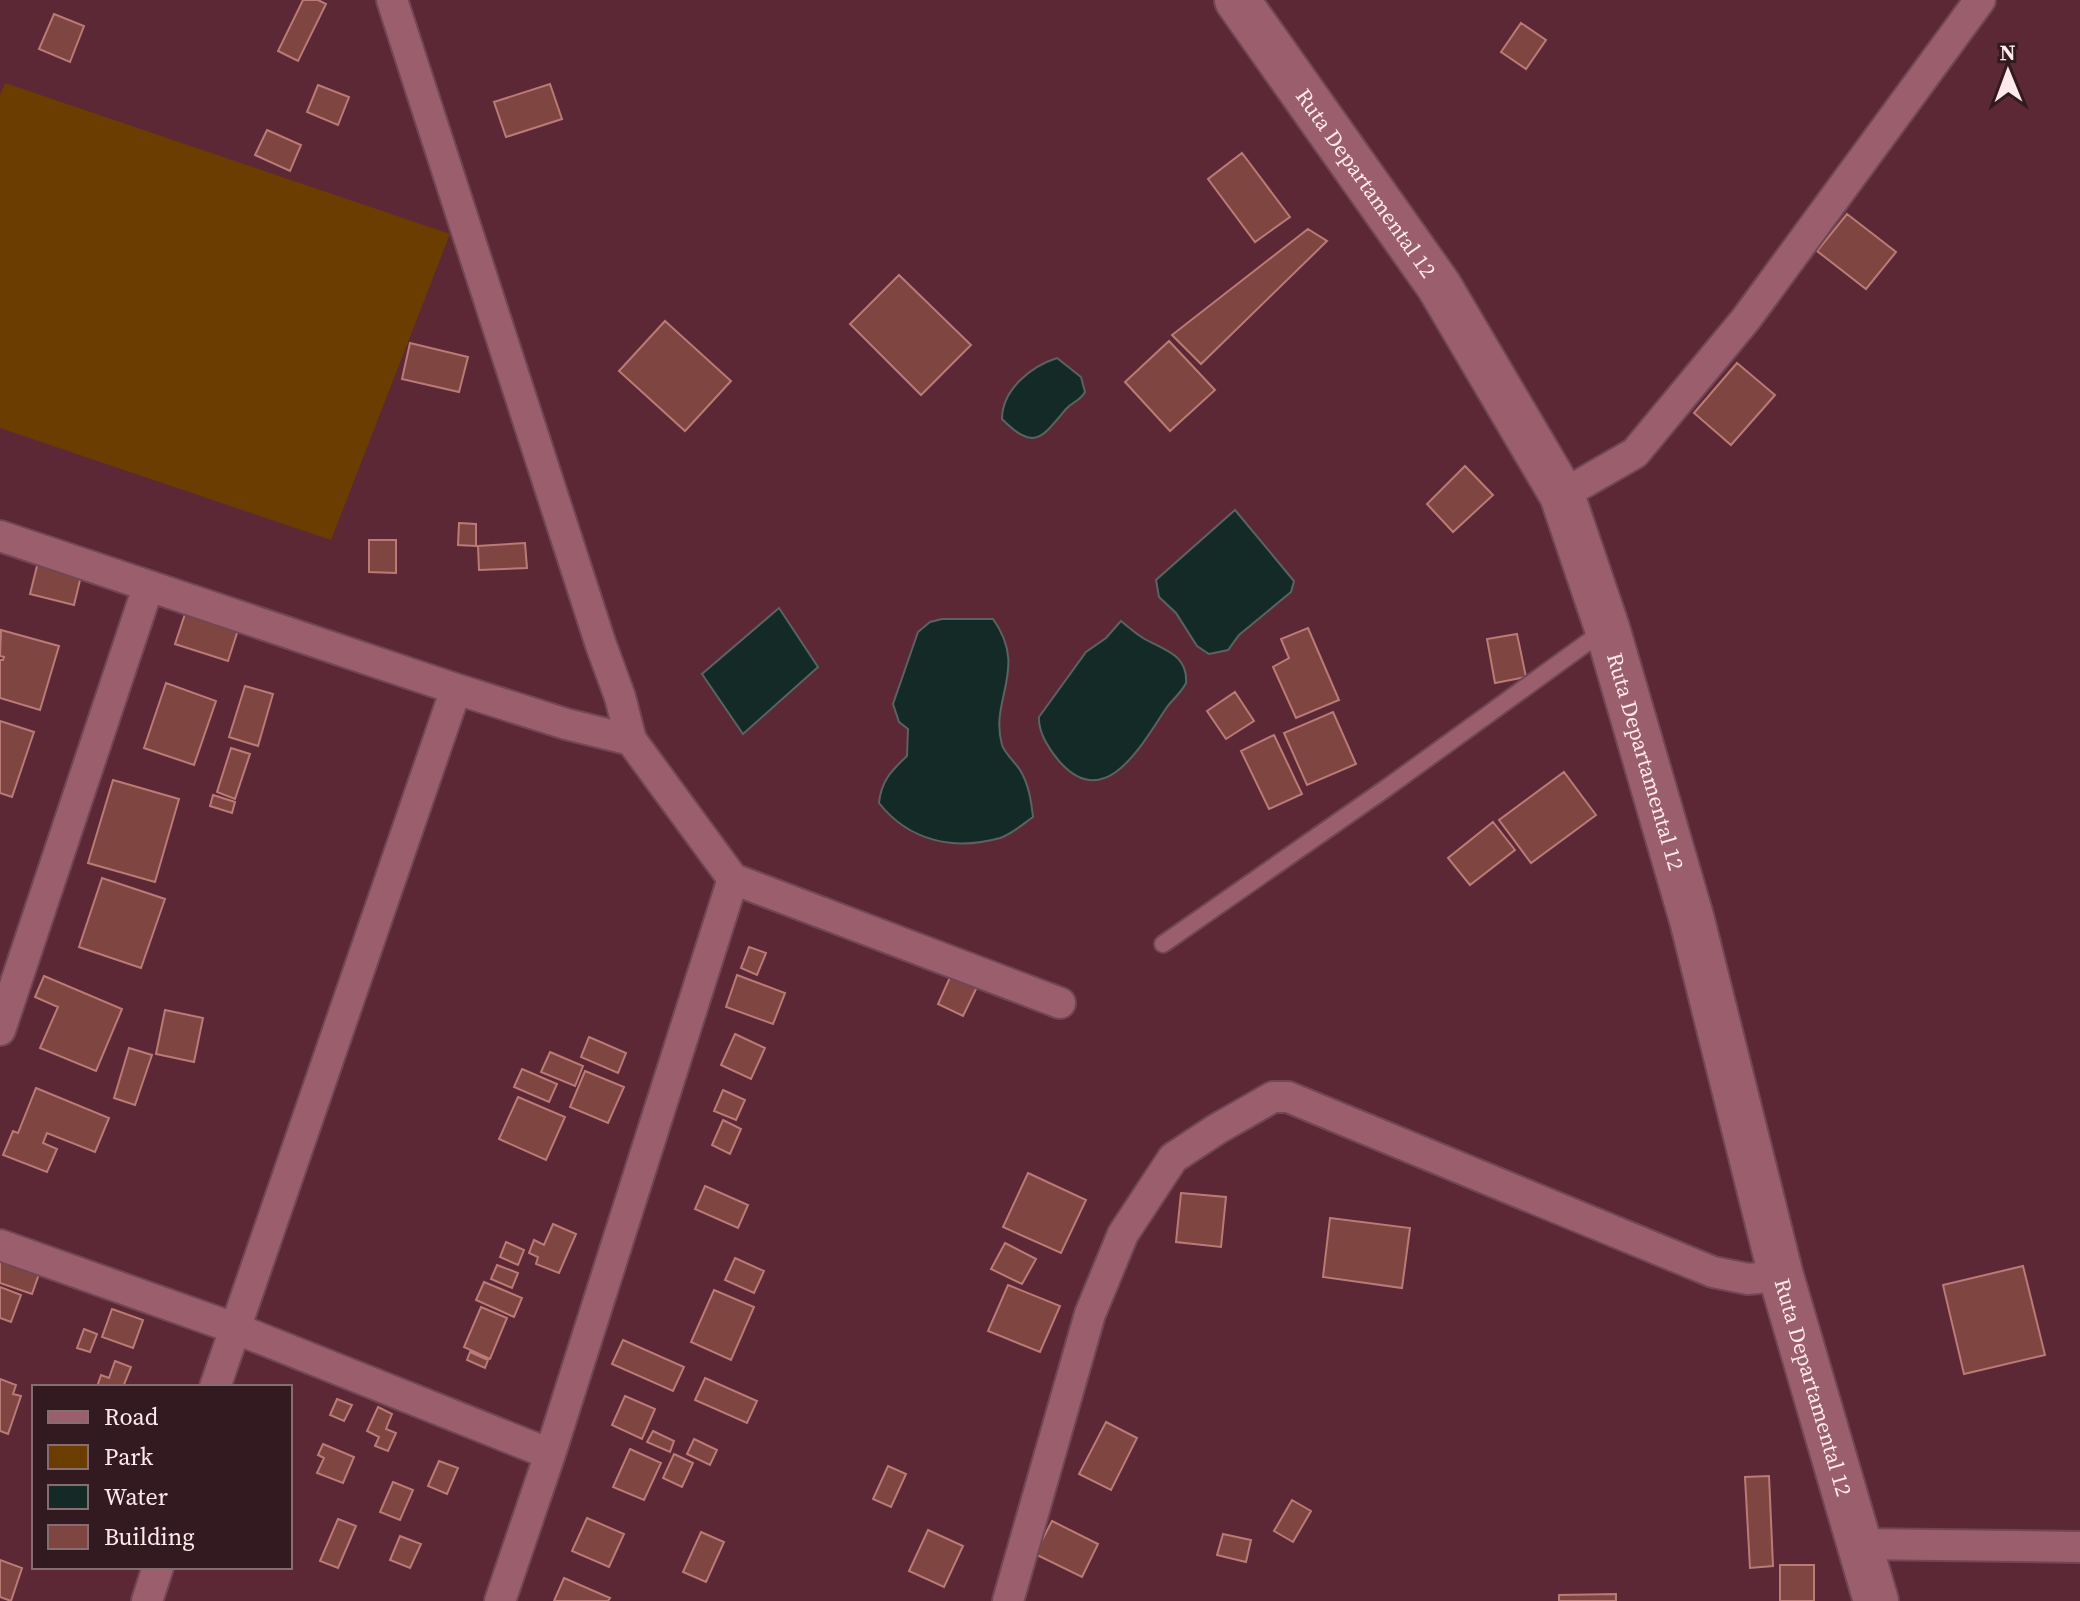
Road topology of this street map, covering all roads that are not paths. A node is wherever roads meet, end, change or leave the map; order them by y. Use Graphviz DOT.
graph roads {
  1 [pos="392,0"];
  2 [pos="1980,0"];
  3 [pos="1245,4"];
  4 [pos="1562,495"];
  5 [pos="0,536"];
  6 [pos="148,587"];
  7 [pos="1607,628"];
  8 [pos="456,689"];
  9 [pos="631,740"];
  10 [pos="733,879"];
  11 [pos="1163,944"];
  12 [pos="1060,1003"];
  13 [pos="0,1030"];
  14 [pos="0,1245"];
  15 [pos="1781,1276"];
  16 [pos="234,1328"];
  17 [pos="216,1385"];
  18 [pos="550,1454"];
  19 [pos="1861,1544"];
  20 [pos="2080,1547"];
  21 [pos="157,1569"];
  22 [pos="147,1601"];
  23 [pos="500,1601"];
  24 [pos="1008,1601"];
  25 [pos="1876,1601"];
  1 -- 9 [label="street"];
  2 -- 4 [label="street"];
  3 -- 4 [label="main road, Ruta Departamental 12"];
  4 -- 7 [label="main road, Ruta Departamental 12"];
  5 -- 6 [label="street"];
  6 -- 8 [label="street"];
  6 -- 13 [label="street"];
  7 -- 11 [label="lane"];
  7 -- 15 [label="main road, Ruta Departamental 12"];
  8 -- 9 [label="street"];
  8 -- 16 [label="street"];
  9 -- 10 [label="street"];
  10 -- 12 [label="street"];
  10 -- 18 [label="street"];
  14 -- 16 [label="street"];
  15 -- 19 [label="main road, Ruta Departamental 12"];
  15 -- 24 [label="street"];
  16 -- 17 [label="street"];
  16 -- 18 [label="street"];
  18 -- 23 [label="street"];
  19 -- 20 [label="street"];
  19 -- 25 [label="main road, Ruta Departamental 12"];
  21 -- 22 [label="street"];
}
